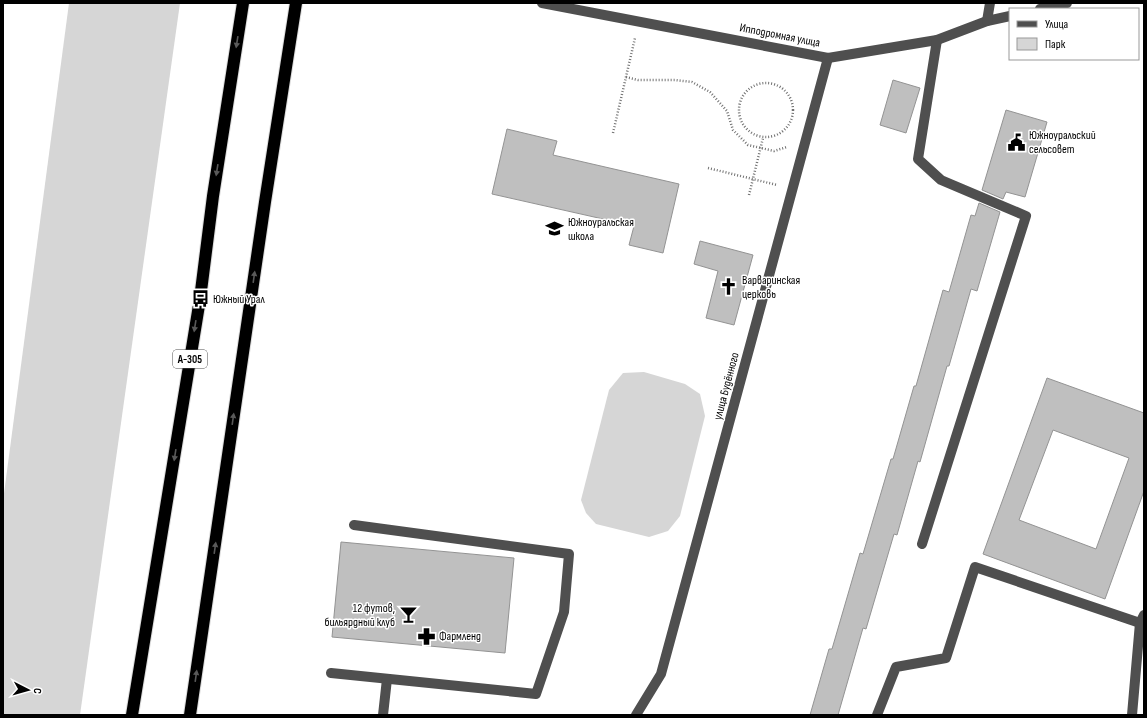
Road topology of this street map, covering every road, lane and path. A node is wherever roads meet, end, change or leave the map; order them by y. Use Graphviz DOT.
graph roads {
  1 [pos="243,3"];
  2 [pos="296,3"];
  3 [pos="542,3"];
  4 [pos="990,3"];
  5 [pos="1067,3"];
  6 [pos="561,5"];
  7 [pos="1044,8"];
  8 [pos="1009,16"];
  9 [pos="987,21"];
  10 [pos="639,22"];
  11 [pos="937,40"];
  12 [pos="828,58"];
  13 [pos="626,77"];
  14 [pos="808,131"];
  15 [pos="613,133"];
  16 [pos="763,138"];
  17 [pos="760,148"];
  18 [pos="708,168"];
  19 [pos="752,179"];
  20 [pos="793,189"];
  21 [pos="749,195"];
  22 [pos="354,525"];
  23 [pos="922,544"];
  24 [pos="1142,619"];
  25 [pos="331,673"];
  26 [pos="387,679"];
  27 [pos="132,715"];
  28 [pos="190,715"];
  29 [pos="383,715"];
  30 [pos="636,715"];
  31 [pos="877,715"];
  32 [pos="1132,715"];
  1 -- 27 [label="highway, А-305, one-way"];
  28 -- 2 [label="highway, one-way"];
  3 -- 6 [label="street, Ипподромная улица"];
  4 -- 9 [label="street"];
  5 -- 7 [label="street"];
  6 -- 10 [label="street, Ипподромная улица"];
  8 -- 9 [label="street, Ипподромная улица"];
  9 -- 11 [label="street, Ипподромная улица"];
  10 -- 12 [label="street, Ипподромная улица"];
  10 -- 13 [label="path"];
  11 -- 12 [label="street, Ипподромная улица"];
  11 -- 23 [label="street"];
  12 -- 14 [label="street, улица Будённого"];
  13 -- 15 [label="path"];
  13 -- 17 [label="path"];
  14 -- 17 [label="path"];
  14 -- 20 [label="street, улица Будённого"];
  16 -- 16 [label="path"];
  16 -- 17 [label="path"];
  17 -- 19 [label="path"];
  18 -- 19 [label="path"];
  19 -- 20 [label="path"];
  19 -- 21 [label="path"];
  20 -- 30 [label="street, улица Будённого"];
  22 -- 26 [label="street"];
  24 -- 31 [label="street"];
  24 -- 32 [label="street"];
  25 -- 26 [label="street"];
  26 -- 29 [label="street"];
}
